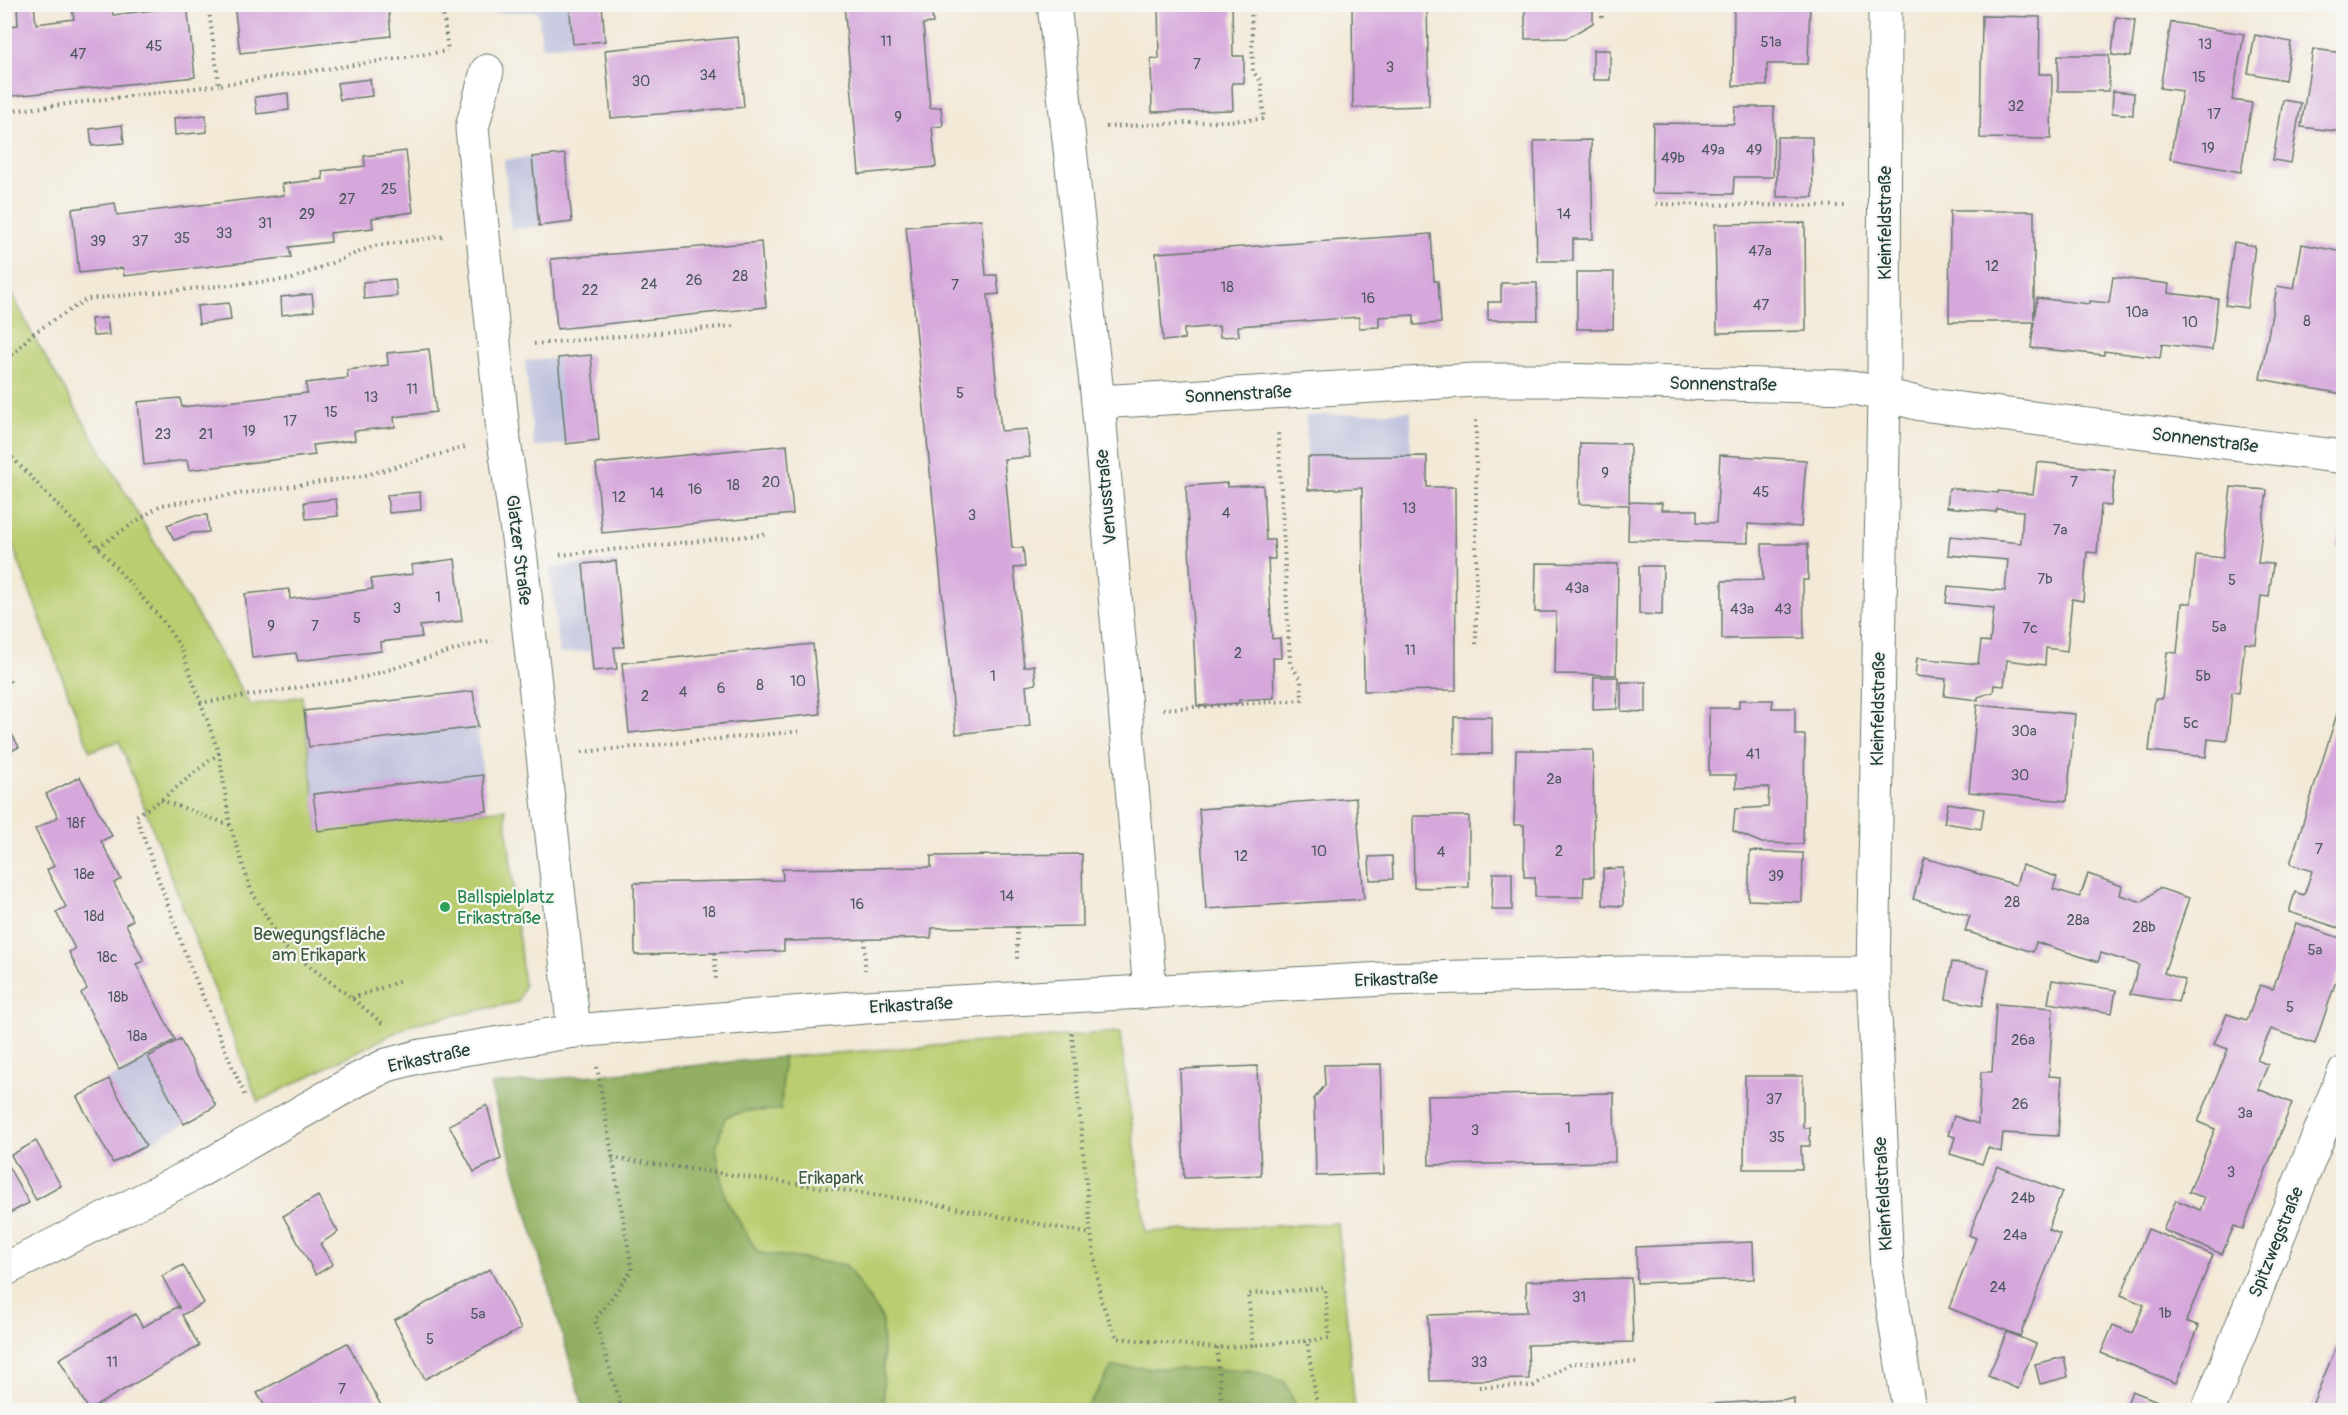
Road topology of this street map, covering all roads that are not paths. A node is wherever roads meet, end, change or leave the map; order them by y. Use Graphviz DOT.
graph roads {
  1 [pos="1054,4"];
  2 [pos="1885,4"];
  3 [pos="487,71"];
  4 [pos="1884,395"];
  5 [pos="1098,402"];
  6 [pos="2343,457"];
  7 [pos="1873,974"];
  8 [pos="1150,991"];
  9 [pos="582,1030"];
  10 [pos="2343,1073"];
  11 [pos="4,1270"];
  12 [pos="1909,1410"];
  13 [pos="2208,1410"];
  1 -- 5 [label="street, Venusstraße"];
  2 -- 4 [label="street, Kleinfeldstraße"];
  3 -- 9 [label="street, Glatzer Straße"];
  4 -- 5 [label="street, Sonnenstraße"];
  4 -- 6 [label="street, Sonnenstraße"];
  4 -- 7 [label="street, Kleinfeldstraße"];
  5 -- 8 [label="street, Venusstraße"];
  7 -- 8 [label="street, Erikastraße"];
  7 -- 12 [label="street, Kleinfeldstraße"];
  8 -- 9 [label="street, Erikastraße"];
  9 -- 11 [label="street, Erikastraße"];
  10 -- 13 [label="street, Spitzwegstraße"];
}
